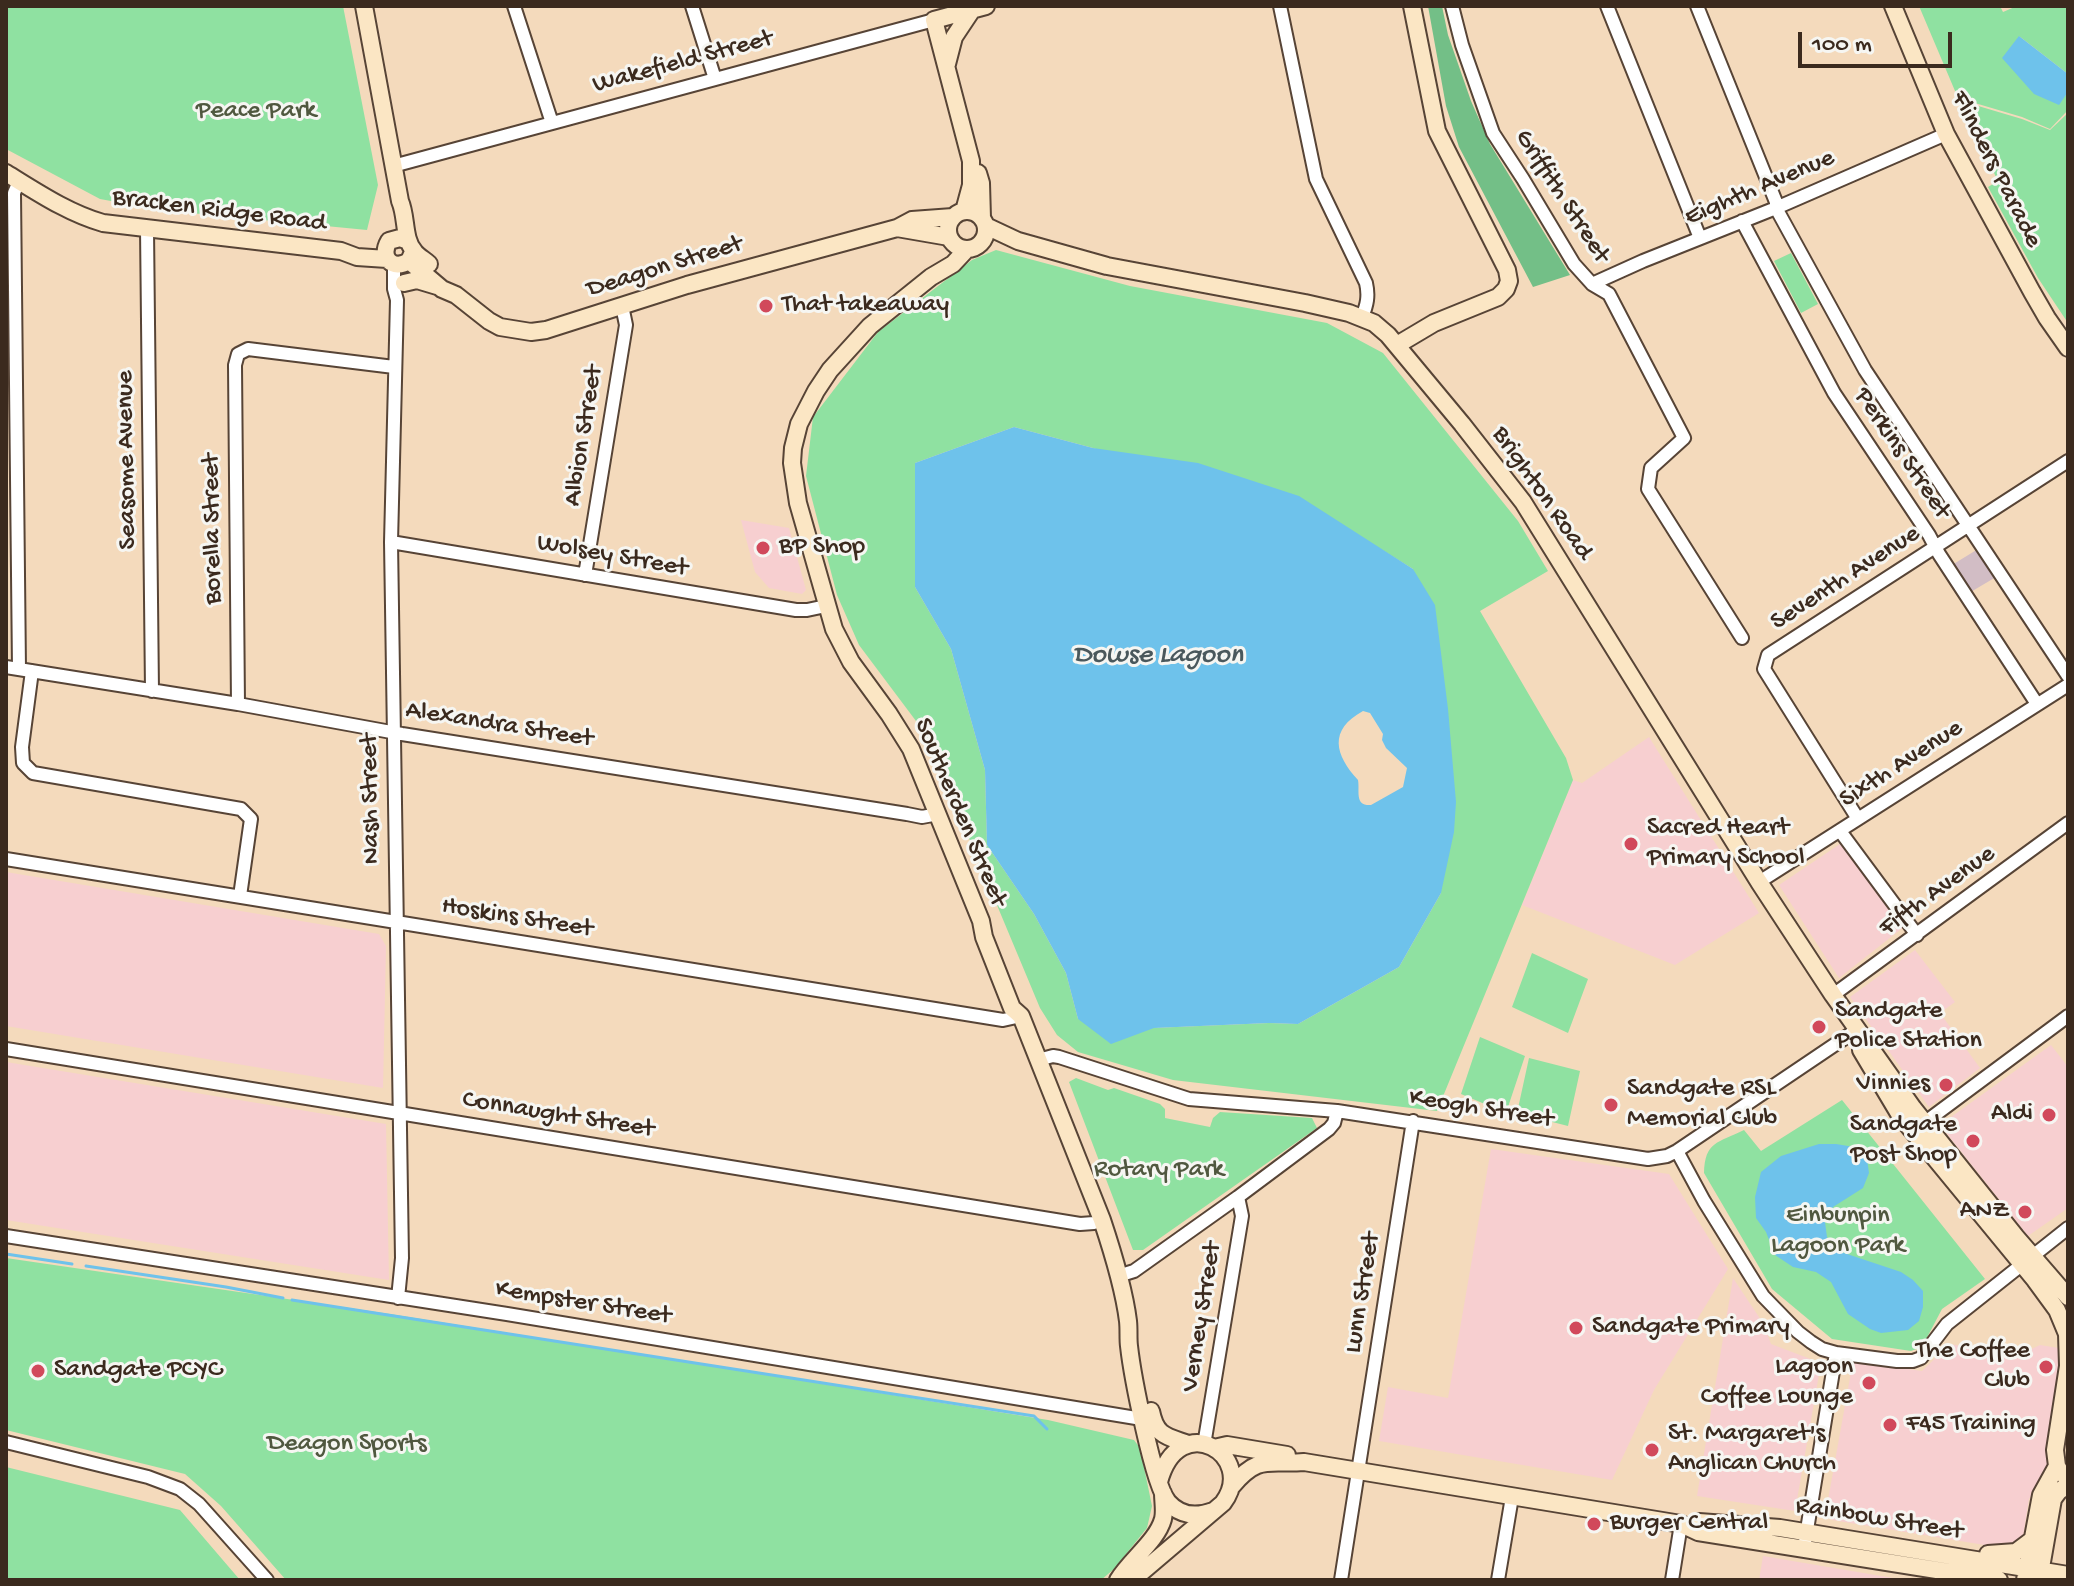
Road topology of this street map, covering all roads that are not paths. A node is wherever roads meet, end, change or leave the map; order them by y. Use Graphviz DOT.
graph roads {
  1 [pos="364,6"];
  2 [pos="514,6"];
  3 [pos="692,6"];
  4 [pos="1280,6"];
  5 [pos="1412,6"];
  6 [pos="1452,6"];
  7 [pos="1607,6"];
  8 [pos="1697,6"];
  9 [pos="1893,6"];
  10 [pos="979,8"];
  11 [pos="934,20"];
  12 [pos="946,66"];
  13 [pos="715,79"];
  14 [pos="552,123"];
  15 [pos="1946,134"];
  16 [pos="971,161"];
  17 [pos="393,166"];
  18 [pos="13,177"];
  19 [pos="1776,208"];
  20 [pos="958,214"];
  21 [pos="1742,221"];
  22 [pos="984,222"];
  23 [pos="897,228"];
  24 [pos="147,229"];
  25 [pos="950,238"];
  26 [pos="1700,238"];
  27 [pos="1018,241"];
  28 [pos="974,246"];
  29 [pos="400,253"];
  30 [pos="931,277"];
  31 [pos="404,283"];
  32 [pos="1592,284"];
  33 [pos="439,286"];
  34 [pos="456,295"];
  35 [pos="397,300"];
  36 [pos="622,306"];
  37 [pos="1362,317"];
  38 [pos="1397,345"];
  39 [pos="2068,348"];
  40 [pos="394,367"];
  41 [pos="2068,461"];
  42 [pos="1968,526"];
  43 [pos="391,542"];
  44 [pos="1936,546"];
  45 [pos="585,575"];
  46 [pos="826,606"];
  47 [pos="1742,638"];
  48 [pos="19,669"];
  49 [pos="2068,676"];
  50 [pos="2068,685"];
  51 [pos="152,691"];
  52 [pos="238,704"];
  53 [pos="2037,704"];
  54 [pos="393,732"];
  55 [pos="938,814"];
  56 [pos="1858,819"];
  57 [pos="2068,823"];
  58 [pos="1840,831"];
  59 [pos="6,859"];
  60 [pos="1759,882"];
  61 [pos="240,896"];
  62 [pos="396,922"];
  63 [pos="1917,935"];
  64 [pos="1833,995"];
  65 [pos="1021,1016"];
  66 [pos="2068,1016"];
  67 [pos="1855,1031"];
  68 [pos="6,1049"];
  69 [pos="1038,1060"];
  70 [pos="1337,1111"];
  71 [pos="399,1113"];
  72 [pos="1413,1121"];
  73 [pos="1918,1127"];
  74 [pos="1677,1151"];
  75 [pos="1238,1197"];
  76 [pos="1102,1220"];
  77 [pos="2068,1228"];
  78 [pos="6,1236"];
  79 [pos="2027,1260"];
  80 [pos="1118,1276"];
  81 [pos="2068,1297"];
  82 [pos="398,1298"];
  83 [pos="1836,1353"];
  84 [pos="2068,1366"];
  85 [pos="1148,1420"];
  86 [pos="6,1442"];
  87 [pos="1202,1446"];
  88 [pos="1304,1462"];
  89 [pos="1359,1471"];
  90 [pos="2063,1472"];
  91 [pos="2068,1485"];
  92 [pos="1232,1486"];
  93 [pos="1161,1488"];
  94 [pos="1512,1497"];
  95 [pos="1213,1511"];
  96 [pos="1681,1524"];
  97 [pos="1805,1540"];
  98 [pos="2032,1540"];
  99 [pos="1967,1559"];
  100 [pos="1928,1567"];
  101 [pos="2033,1574"];
  102 [pos="2068,1575"];
  103 [pos="267,1580"];
  104 [pos="1118,1580"];
  105 [pos="1130,1580"];
  106 [pos="1341,1580"];
  107 [pos="1498,1580"];
  108 [pos="1672,1580"];
  109 [pos="1999,1580"];
  1 -- 17 [label="main road"];
  2 -- 14 [label="street"];
  3 -- 13 [label="street"];
  4 -- 37 [label="street"];
  5 -- 38 [label="main road"];
  6 -- 32 [label="street, Griffith Street"];
  7 -- 26 [label="street"];
  8 -- 19 [label="street, Perkins Street"];
  9 -- 15 [label="main road, Flinders Parade"];
  10 -- 11 [label="main road, Wakefield Street"];
  10 -- 12 [label="main road"];
  11 -- 12 [label="main road"];
  11 -- 13 [label="street, Wakefield Street"];
  12 -- 16 [label="main road"];
  13 -- 14 [label="street, Wakefield Street"];
  14 -- 17 [label="street, Wakefield Street"];
  15 -- 19 [label="street, Eighth Avenue"];
  15 -- 39 [label="main road, Flinders Parade"];
  16 -- 20 [label="main road"];
  16 -- 22 [label="main road"];
  17 -- 29 [label="main road"];
  18 -- 24 [label="main road, Bracken Ridge Road"];
  18 -- 48 [label="street"];
  19 -- 21 [label="street, Eighth Avenue"];
  19 -- 42 [label="street, Perkins Street"];
  20 -- 22 [label="main road"];
  20 -- 23 [label="main road, Deagon Street"];
  20 -- 25 [label="main road"];
  21 -- 26 [label="street, Eighth Avenue"];
  21 -- 44 [label="street, Perkins Street"];
  22 -- 27 [label="main road"];
  22 -- 28 [label="main road"];
  23 -- 25 [label="main road, Deagon Street"];
  23 -- 36 [label="main road, Deagon Street"];
  24 -- 29 [label="main road, Bracken Ridge Road"];
  24 -- 51 [label="street, Seasome Avenue"];
  25 -- 28 [label="main road"];
  25 -- 30 [label="main road, Southerden Street"];
  26 -- 32 [label="street, Eighth Avenue"];
  27 -- 28 [label="main road"];
  27 -- 37 [label="main road"];
  28 -- 30 [label="main road, Southerden Street"];
  29 -- 31 [label="street, Nash Street"];
  29 -- 33 [label="main road, Deagon Street"];
  29 -- 34 [label="main road, Deagon Street"];
  29 -- 35 [label="street, Nash Street"];
  30 -- 46 [label="main road, Southerden Street"];
  31 -- 33 [label="main road"];
  31 -- 35 [label="street, Nash Street"];
  32 -- 47 [label="street, Griffith Street"];
  33 -- 34 [label="main road, Deagon Street"];
  34 -- 36 [label="main road, Deagon Street"];
  35 -- 40 [label="street, Nash Street"];
  36 -- 45 [label="street, Albion Street"];
  37 -- 38 [label="main road, Brighton Road"];
  38 -- 60 [label="main road, Brighton Road"];
  40 -- 43 [label="street, Nash Street"];
  40 -- 52 [label="street, Borella Street"];
  41 -- 42 [label="street, Seventh Avenue"];
  42 -- 44 [label="street, Seventh Avenue"];
  42 -- 49 [label="street, Perkins Street"];
  43 -- 45 [label="street, Wolsey Street"];
  43 -- 54 [label="street, Nash Street"];
  44 -- 53 [label="street, Perkins Street"];
  44 -- 56 [label="street, Seventh Avenue"];
  45 -- 46 [label="street, Wolsey Street"];
  46 -- 55 [label="main road, Southerden Street"];
  48 -- 51 [label="street, Alexandra Street"];
  48 -- 61 [label="street"];
  50 -- 53 [label="street, Sixth Avenue"];
  51 -- 52 [label="street, Alexandra Street"];
  52 -- 54 [label="street, Alexandra Street"];
  53 -- 56 [label="street, Sixth Avenue"];
  54 -- 55 [label="street, Alexandra Street"];
  54 -- 62 [label="street, Nash Street"];
  55 -- 65 [label="main road, Southerden Street"];
  56 -- 58 [label="street, Sixth Avenue"];
  57 -- 63 [label="street, Fifth Avenue"];
  58 -- 60 [label="street, Sixth Avenue"];
  58 -- 63 [label="street"];
  59 -- 61 [label="street, Hoskins Street"];
  60 -- 64 [label="main road, Brighton Road"];
  61 -- 62 [label="street, Hoskins Street"];
  62 -- 65 [label="street, Hoskins Street"];
  62 -- 71 [label="street, Nash Street"];
  63 -- 64 [label="street, Fifth Avenue"];
  64 -- 67 [label="main road, Brighton Road"];
  65 -- 69 [label="main road, Southerden Street"];
  66 -- 73 [label="street"];
  67 -- 73 [label="main road, Brighton Road"];
  67 -- 74 [label="street, Keogh Street"];
  68 -- 71 [label="street, Connaught Street"];
  69 -- 70 [label="street"];
  69 -- 76 [label="main road, Southerden Street"];
  70 -- 72 [label="street, Keogh Street"];
  70 -- 75 [label="street"];
  71 -- 76 [label="street, Connaught Street"];
  71 -- 82 [label="street, Nash Street"];
  72 -- 74 [label="street, Keogh Street"];
  72 -- 89 [label="street, Lunn Street"];
  73 -- 79 [label="main road, Brighton Road"];
  74 -- 83 [label="street"];
  75 -- 80 [label="street"];
  75 -- 87 [label="street, Verney Street"];
  76 -- 80 [label="main road, Southerden Street"];
  77 -- 79 [label="street"];
  78 -- 82 [label="street, Kempster Street"];
  79 -- 81 [label="main road, Brighton Road"];
  79 -- 83 [label="street"];
  79 -- 84 [label="main road, Brighton Road"];
  80 -- 85 [label="main road, Southerden Street"];
  82 -- 85 [label="street, Kempster Street"];
  83 -- 97 [label="street"];
  84 -- 90 [label="main road, Brighton Road"];
  85 -- 87 [label="main road"];
  85 -- 93 [label="main road, Southerden Street"];
  86 -- 103 [label="street"];
  87 -- 88 [label="main road, Rainbow Street"];
  87 -- 92 [label="main road"];
  87 -- 93 [label="main road"];
  88 -- 89 [label="main road, Rainbow Street"];
  88 -- 92 [label="main road, Rainbow Street"];
  89 -- 94 [label="main road, Rainbow Street"];
  89 -- 106 [label="street, Lunn Street"];
  90 -- 98 [label="main road"];
  91 -- 101 [label="main road"];
  92 -- 95 [label="main road"];
  93 -- 95 [label="main road"];
  93 -- 104 [label="main road"];
  94 -- 96 [label="main road, Rainbow Street"];
  94 -- 107 [label="street"];
  95 -- 105 [label="main road"];
  96 -- 97 [label="main road, Rainbow Street"];
  96 -- 108 [label="street"];
  97 -- 100 [label="main road, Rainbow Street"];
  98 -- 99 [label="main road"];
  98 -- 101 [label="main road"];
  99 -- 100 [label="main road, Rainbow Street"];
  99 -- 101 [label="main road, Rainbow Street"];
  100 -- 109 [label="main road, Rainbow Street"];
  101 -- 102 [label="main road, Rainbow Street"];
}
